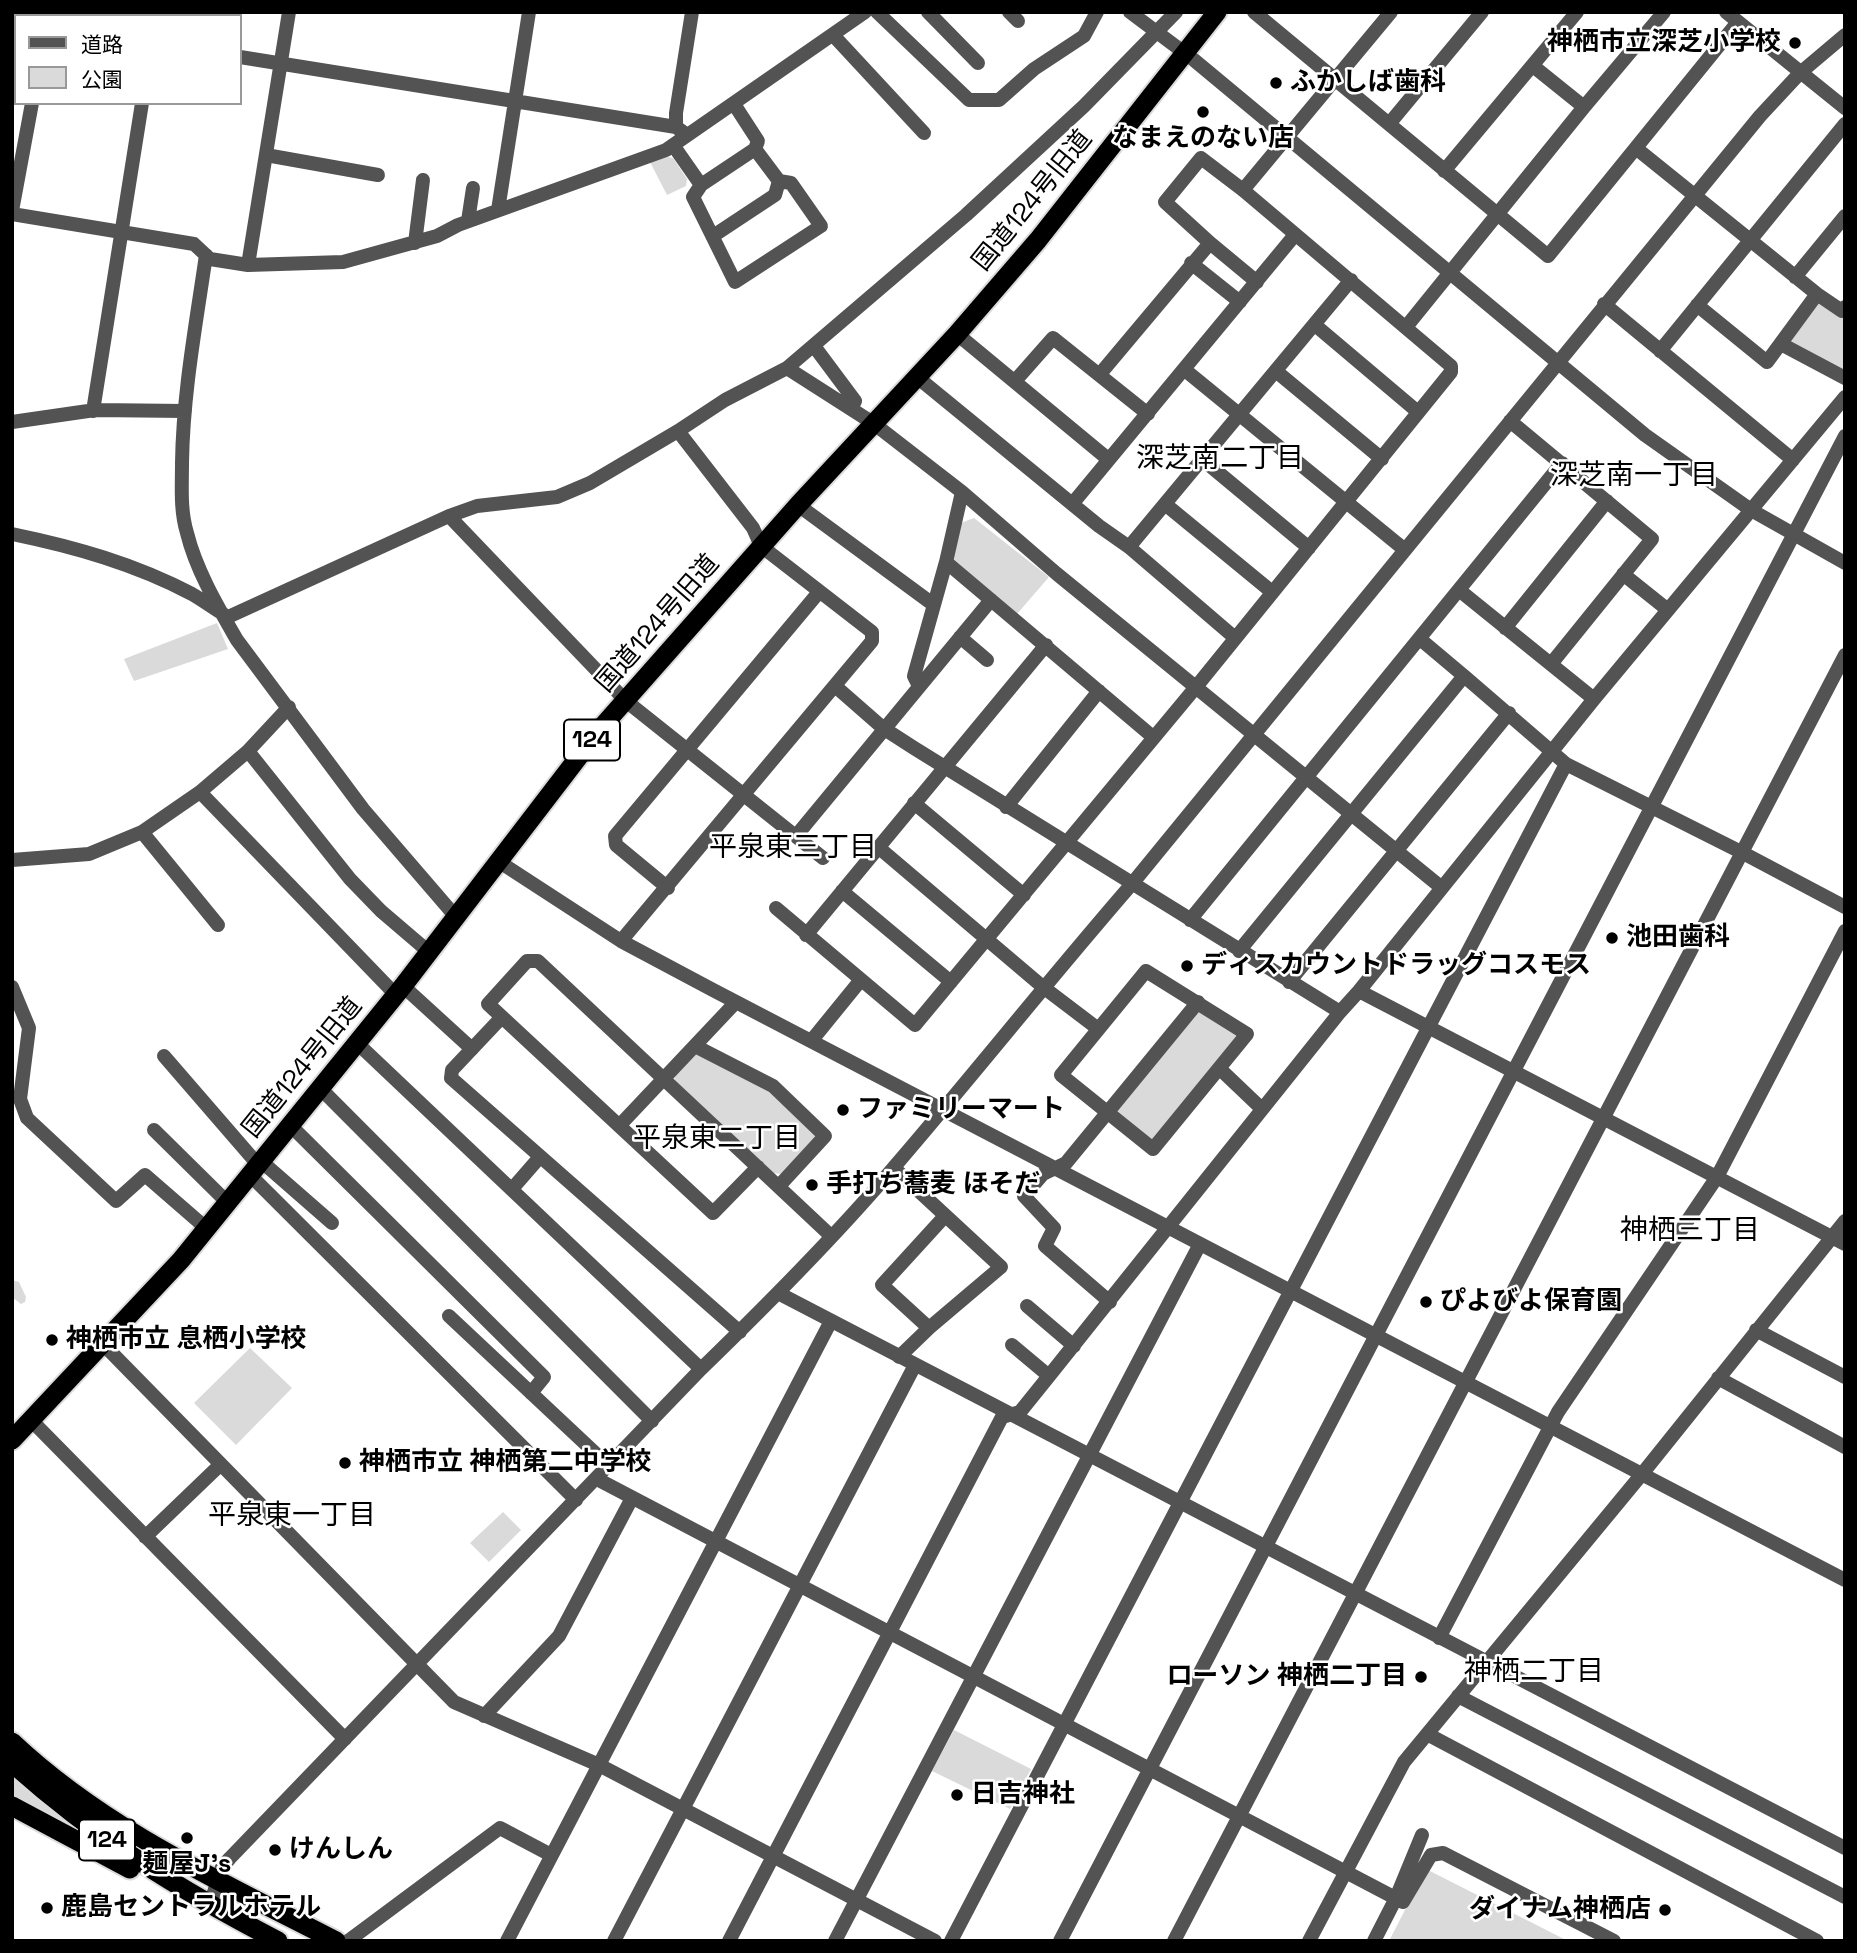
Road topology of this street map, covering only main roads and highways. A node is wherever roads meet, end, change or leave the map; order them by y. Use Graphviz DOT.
graph roads {
  1 [pos="1217,12"];
  2 [pos="12,1440"];
  3 [pos="15,1752"];
  4 [pos="12,1806"];
  5 [pos="211,1905"];
  6 [pos="278,1941"];
  7 [pos="336,1941"];
  1 -- 2 [label="highway, 国道124号旧道 / 124"];
  3 -- 5 [label="highway, 124"];
  3 -- 7 [label="highway, 124"];
  4 -- 5 [label="highway, 124"];
  5 -- 6 [label="highway, 124"];
}
